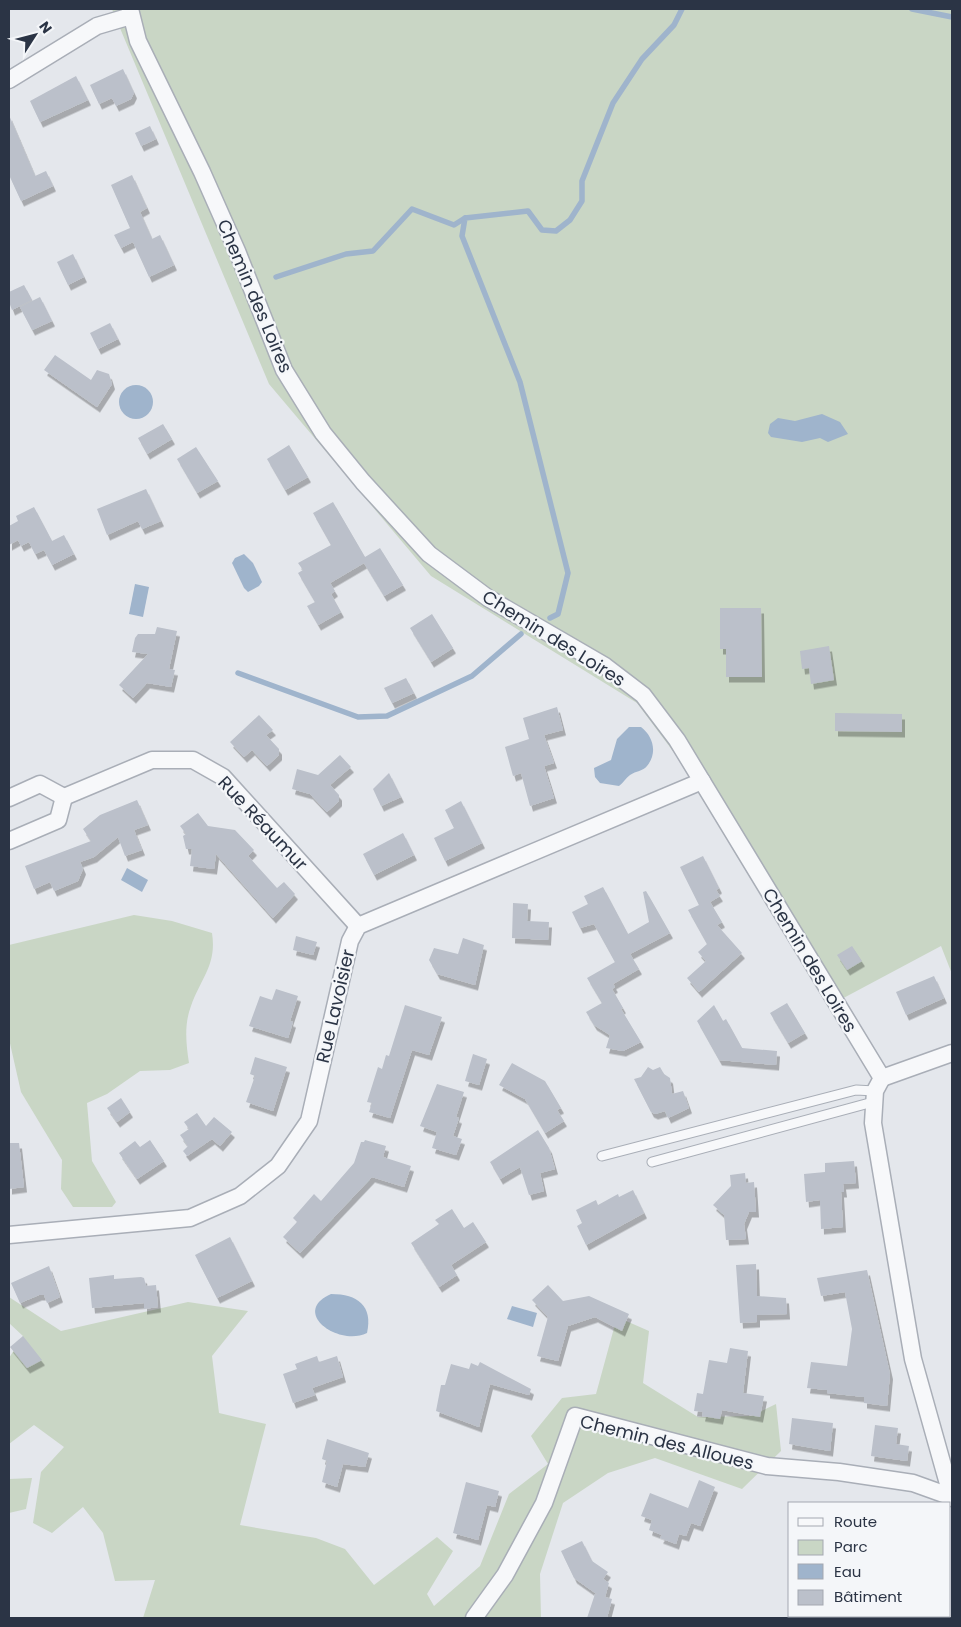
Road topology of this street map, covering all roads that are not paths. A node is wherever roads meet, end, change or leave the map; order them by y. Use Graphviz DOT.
graph roads {
  1 [pos="130,12"];
  2 [pos="9,80"];
  3 [pos="702,781"];
  4 [pos="64,797"];
  5 [pos="9,798"];
  6 [pos="9,841"];
  7 [pos="358,926"];
  8 [pos="952,1053"];
  9 [pos="877,1091"];
  10 [pos="602,1156"];
  11 [pos="652,1162"];
  12 [pos="9,1235"];
  13 [pos="952,1498"];
  14 [pos="474,1618"];
  1 -- 2 [label="street"];
  1 -- 3 [label="street, Chemin des Loires"];
  3 -- 7 [label="street, Rue Lavoisier"];
  3 -- 9 [label="street, Chemin des Loires"];
  4 -- 5 [label="street"];
  4 -- 6 [label="street"];
  4 -- 7 [label="street, Rue Réaumur"];
  7 -- 12 [label="street, Rue Lavoisier"];
  8 -- 9 [label="street"];
  9 -- 10 [label="lane"];
  9 -- 11 [label="lane"];
  9 -- 13 [label="street"];
  13 -- 14 [label="street, Chemin des Alloues"];
}
